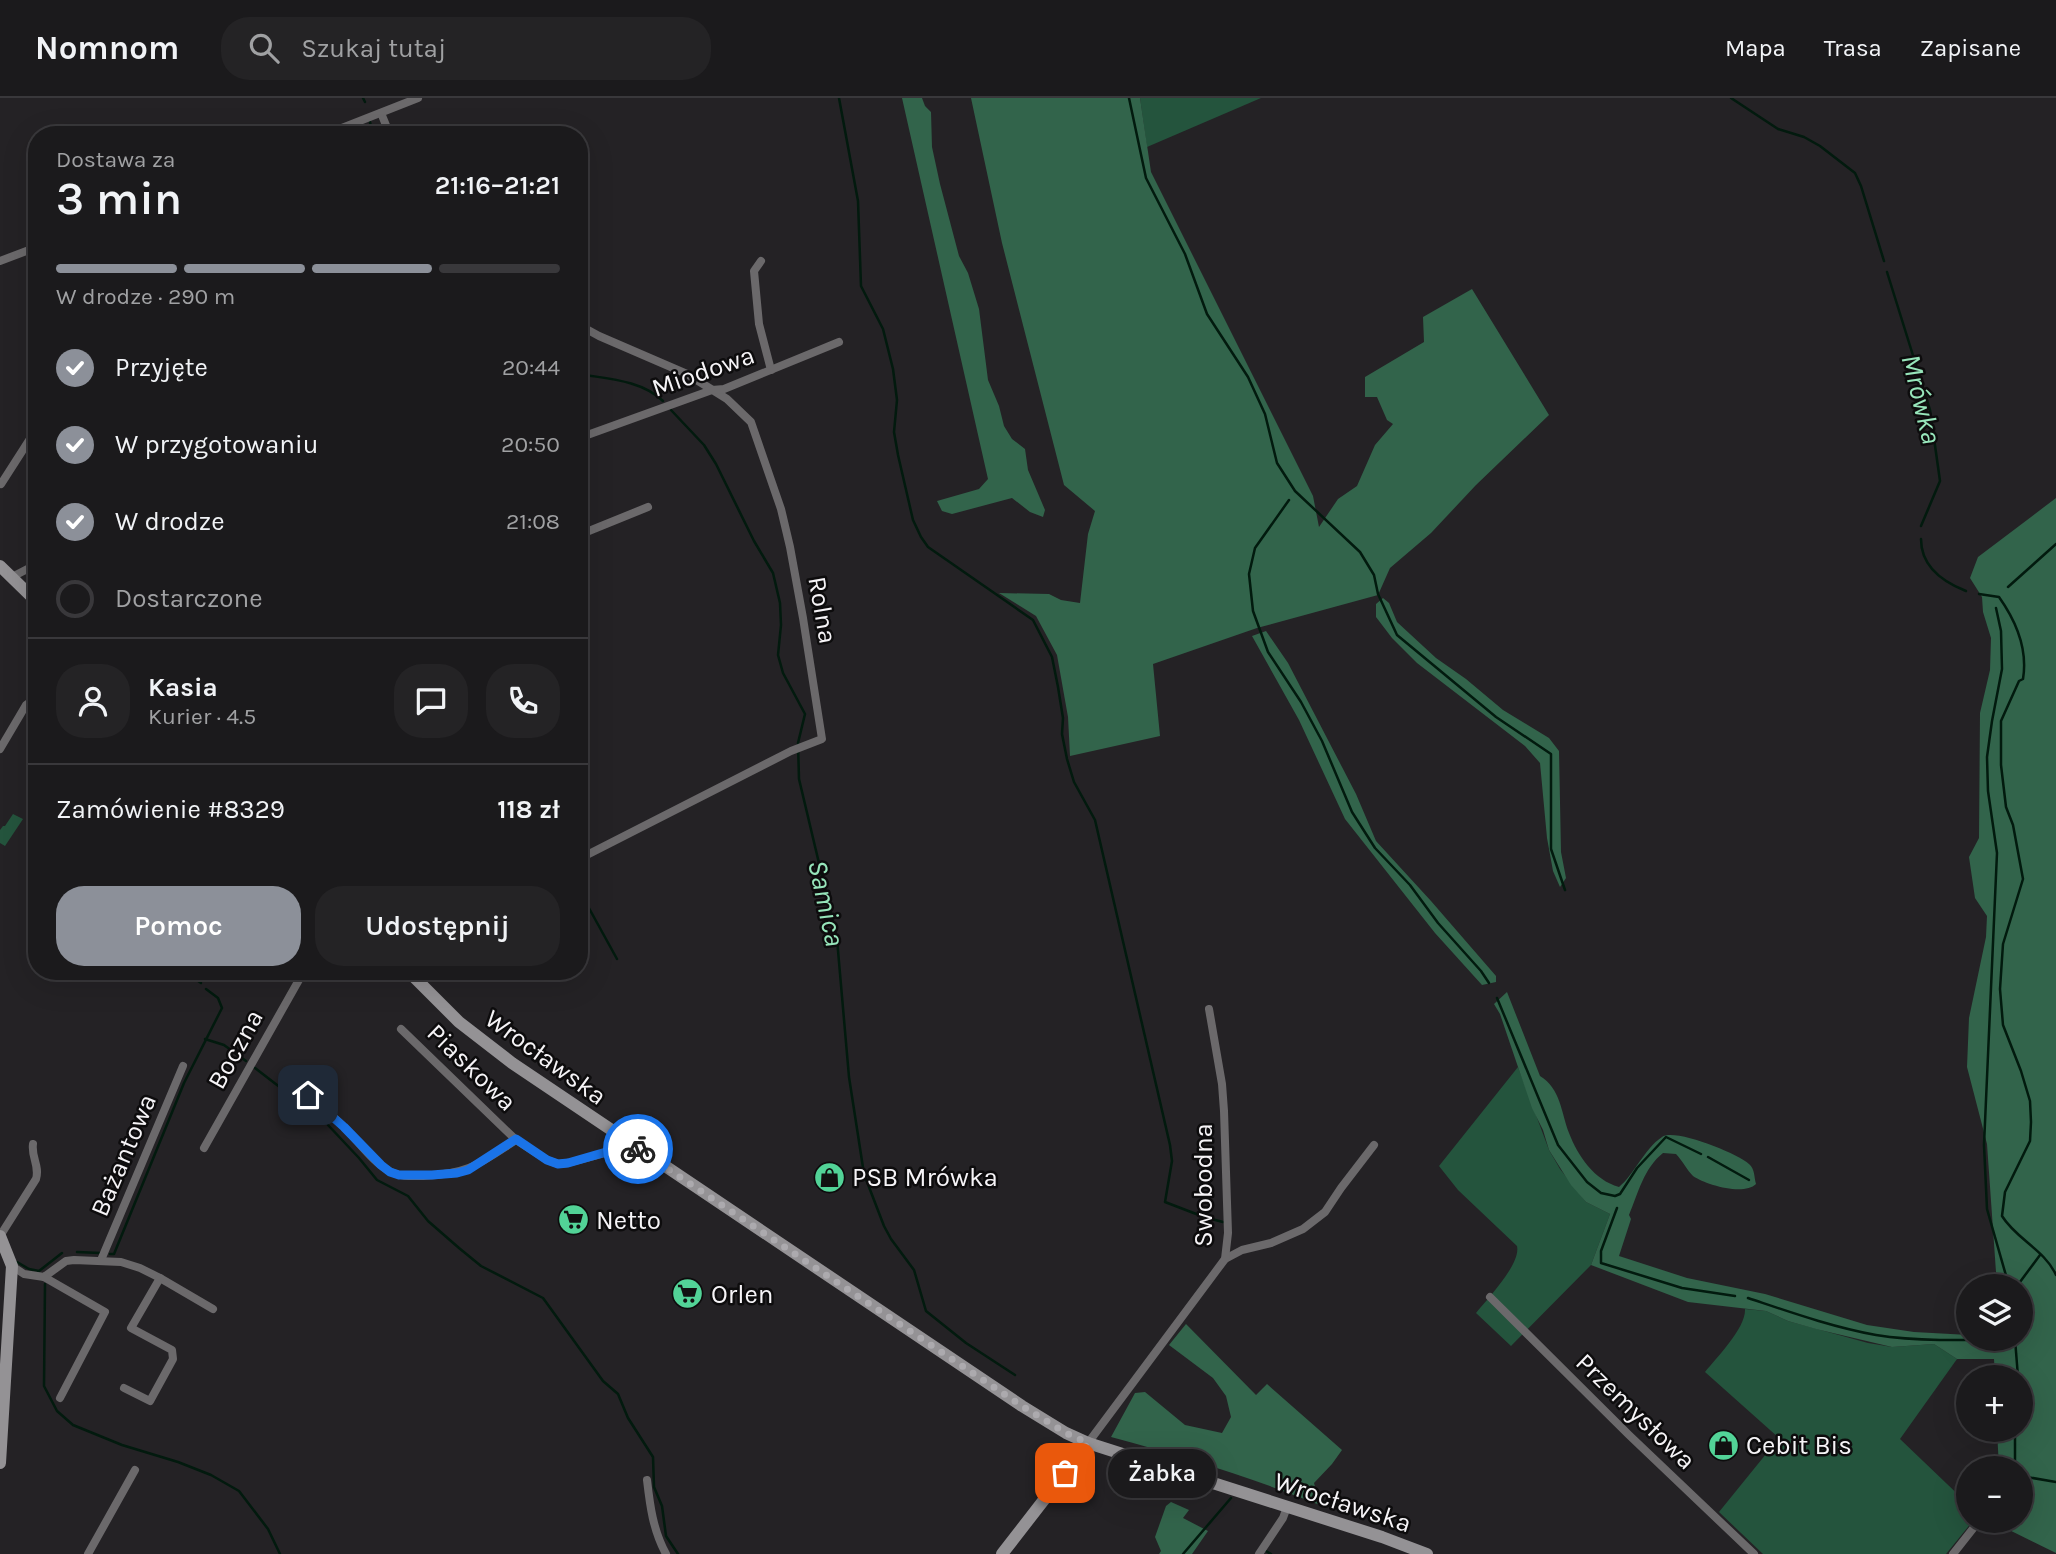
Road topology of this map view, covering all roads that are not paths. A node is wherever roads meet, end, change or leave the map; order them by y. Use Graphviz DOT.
graph roads {
  1 [pos="418,98"];
  2 [pos="381,113"];
  3 [pos="347,126"];
  4 [pos="386,126"];
  5 [pos="28,250"];
  6 [pos="0,261"];
  7 [pos="761,261"];
  8 [pos="588,330"];
  9 [pos="839,342"];
  10 [pos="771,370"];
  11 [pos="712,390"];
  12 [pos="588,435"];
  13 [pos="28,442"];
  14 [pos="1,484"];
  15 [pos="648,506"];
  16 [pos="588,531"];
  17 [pos="0,567"];
  18 [pos="28,569"];
  19 [pos="12,577"];
  20 [pos="28,593"];
  21 [pos="28,704"];
  22 [pos="0,749"];
  23 [pos="588,854"];
  24 [pos="298,980"];
  25 [pos="417,980"];
  26 [pos="1209,1009"];
  27 [pos="401,1029"];
  28 [pos="183,1066"];
  29 [pos="308,1095"];
  30 [pos="516,1139"];
  31 [pos="624,1140"];
  32 [pos="33,1144"];
  33 [pos="1374,1145"];
  34 [pos="204,1148"];
  35 [pos="0,1236"];
  36 [pos="1225,1259"];
  37 [pos="102,1260"];
  38 [pos="12,1266"];
  39 [pos="44,1276"];
  40 [pos="160,1278"];
  41 [pos="1490,1297"];
  42 [pos="213,1309"];
  43 [pos="5,1311"];
  44 [pos="124,1388"];
  45 [pos="60,1398"];
  46 [pos="1088,1443"];
  47 [pos="0,1464"];
  48 [pos="135,1470"];
  49 [pos="647,1480"];
  50 [pos="1287,1507"];
  51 [pos="1970,1533"];
  52 [pos="1408,1551"];
  53 [pos="88,1554"];
  54 [pos="666,1554"];
  55 [pos="1002,1554"];
  56 [pos="1259,1554"];
  57 [pos="1427,1554"];
  58 [pos="1754,1554"];
  59 [pos="1953,1554"];
  1 -- 2 [label="street"];
  2 -- 3 [label="street"];
  2 -- 4 [label="street"];
  5 -- 6 [label="street"];
  7 -- 10 [label="street"];
  8 -- 11 [label="street, Rolna"];
  9 -- 10 [label="street, Miodowa"];
  10 -- 11 [label="street, Miodowa"];
  11 -- 12 [label="street, Miodowa"];
  11 -- 23 [label="street, Rolna"];
  13 -- 14 [label="street"];
  15 -- 16 [label="street"];
  17 -- 19 [label="main road"];
  18 -- 19 [label="street"];
  19 -- 20 [label="main road"];
  21 -- 22 [label="street"];
  24 -- 34 [label="street, Boczna"];
  25 -- 31 [label="main road, Wrocławska"];
  26 -- 36 [label="street, Swobodna"];
  27 -- 30 [label="street, Piaskowa"];
  28 -- 37 [label="street, Bażantowa"];
  29 -- 30 [label="street"];
  30 -- 31 [label="street, Piaskowa"];
  31 -- 46 [label="main road, Wrocławska"];
  32 -- 35 [label="street"];
  33 -- 36 [label="street"];
  35 -- 38 [label="main road"];
  36 -- 46 [label="street, Swobodna"];
  37 -- 39 [label="street"];
  37 -- 40 [label="street"];
  38 -- 39 [label="street"];
  38 -- 43 [label="main road"];
  39 -- 45 [label="street"];
  40 -- 42 [label="street"];
  40 -- 44 [label="street"];
  41 -- 58 [label="street, Przemysłowa"];
  43 -- 47 [label="main road"];
  46 -- 50 [label="main road, Wrocławska"];
  46 -- 55 [label="main road"];
  48 -- 53 [label="street"];
  49 -- 54 [label="street"];
  50 -- 52 [label="main road, Wrocławska"];
  50 -- 56 [label="street"];
  51 -- 59 [label="street"];
  52 -- 57 [label="main road, Wrocławska"];
}
